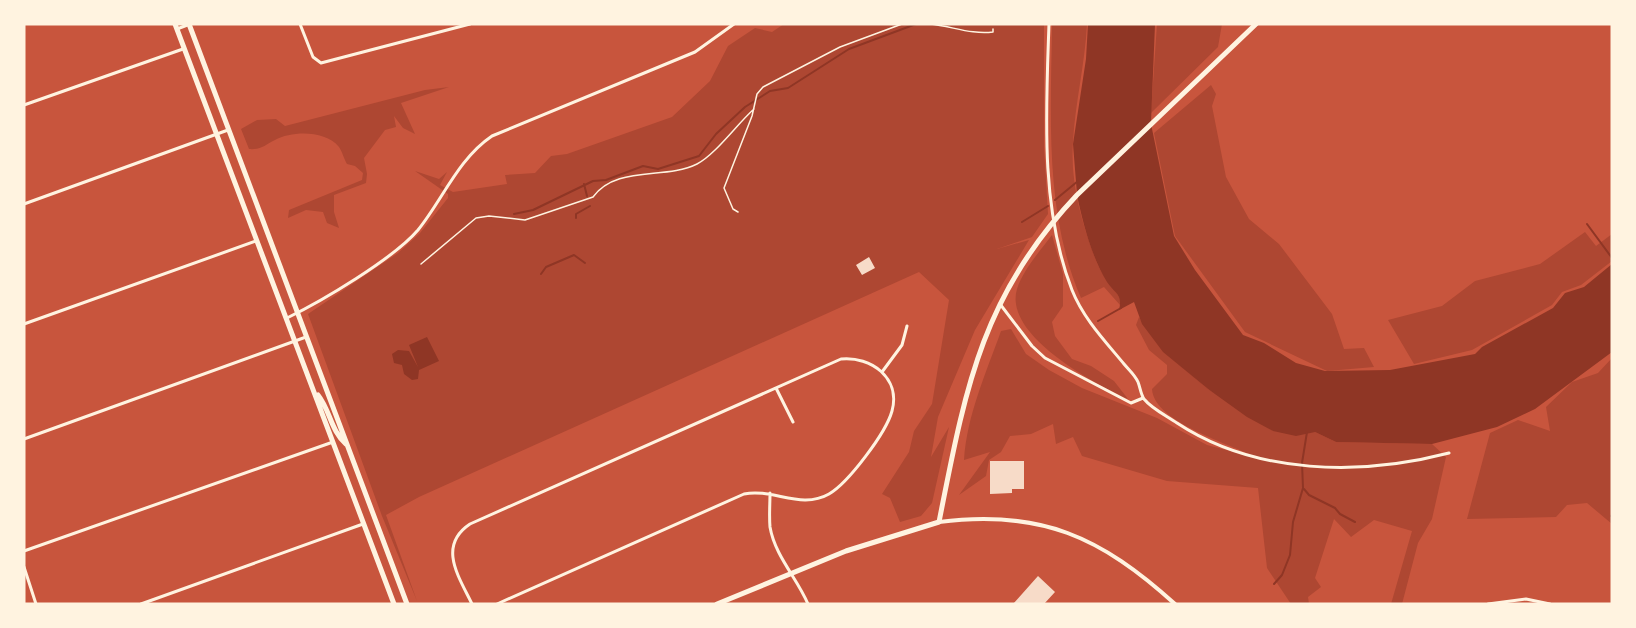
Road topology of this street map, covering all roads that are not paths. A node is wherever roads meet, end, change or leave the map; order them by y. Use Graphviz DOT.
graph roads {
  1 [pos="190,24"];
  2 [pos="300,24"];
  3 [pos="471,24"];
  4 [pos="734,24"];
  5 [pos="1049,24"];
  6 [pos="1256,24"];
  7 [pos="176,27"];
  8 [pos="184,48"];
  9 [pos="24,105"];
  10 [pos="229,130"];
  11 [pos="217,135"];
  12 [pos="24,204"];
  13 [pos="256,241"];
  14 [pos="999,304"];
  15 [pos="297,313"];
  16 [pos="285,318"];
  17 [pos="24,324"];
  18 [pos="907,326"];
  19 [pos="306,337"];
  20 [pos="294,342"];
  21 [pos="882,372"];
  22 [pos="776,388"];
  23 [pos="314,389"];
  24 [pos="1143,398"];
  25 [pos="793,422"];
  26 [pos="24,438"];
  27 [pos="333,442"];
  28 [pos="348,445"];
  29 [pos="1449,453"];
  30 [pos="770,493"];
  31 [pos="939,522"];
  32 [pos="363,524"];
  33 [pos="24,551"];
  34 [pos="24,567"];
  35 [pos="790,574"];
  36 [pos="36,604"];
  37 [pos="141,604"];
  38 [pos="394,604"];
  39 [pos="407,604"];
  40 [pos="472,604"];
  41 [pos="498,604"];
  42 [pos="717,604"];
  43 [pos="808,604"];
  44 [pos="1175,604"];
  45 [pos="1488,604"];
  46 [pos="1550,604"];
  1 -- 7 [label="street"];
  1 -- 10 [label="main road"];
  2 -- 3 [label="street"];
  4 -- 15 [label="street"];
  5 -- 24 [label="street"];
  6 -- 14 [label="main road"];
  7 -- 8 [label="main road"];
  8 -- 9 [label="street"];
  8 -- 11 [label="main road"];
  10 -- 11 [label="street"];
  10 -- 15 [label="main road"];
  11 -- 12 [label="street"];
  11 -- 13 [label="main road"];
  13 -- 16 [label="main road"];
  13 -- 17 [label="street"];
  14 -- 24 [label="street"];
  14 -- 31 [label="main road"];
  15 -- 16 [label="street"];
  15 -- 19 [label="main road"];
  16 -- 20 [label="main road"];
  18 -- 21 [label="street"];
  19 -- 20 [label="street"];
  19 -- 28 [label="main road"];
  20 -- 23 [label="main road"];
  20 -- 26 [label="street"];
  21 -- 22 [label="street"];
  21 -- 30 [label="street"];
  22 -- 25 [label="street"];
  22 -- 40 [label="street"];
  23 -- 27 [label="main road"];
  23 -- 28 [label="main road"];
  24 -- 29 [label="street"];
  27 -- 32 [label="main road"];
  27 -- 33 [label="street"];
  28 -- 39 [label="main road"];
  30 -- 35 [label="street"];
  30 -- 41 [label="street"];
  31 -- 35 [label="main road"];
  31 -- 44 [label="street"];
  32 -- 37 [label="street"];
  32 -- 38 [label="main road"];
  34 -- 36 [label="street"];
  35 -- 42 [label="main road"];
  35 -- 43 [label="street"];
  45 -- 46 [label="street"];
}
